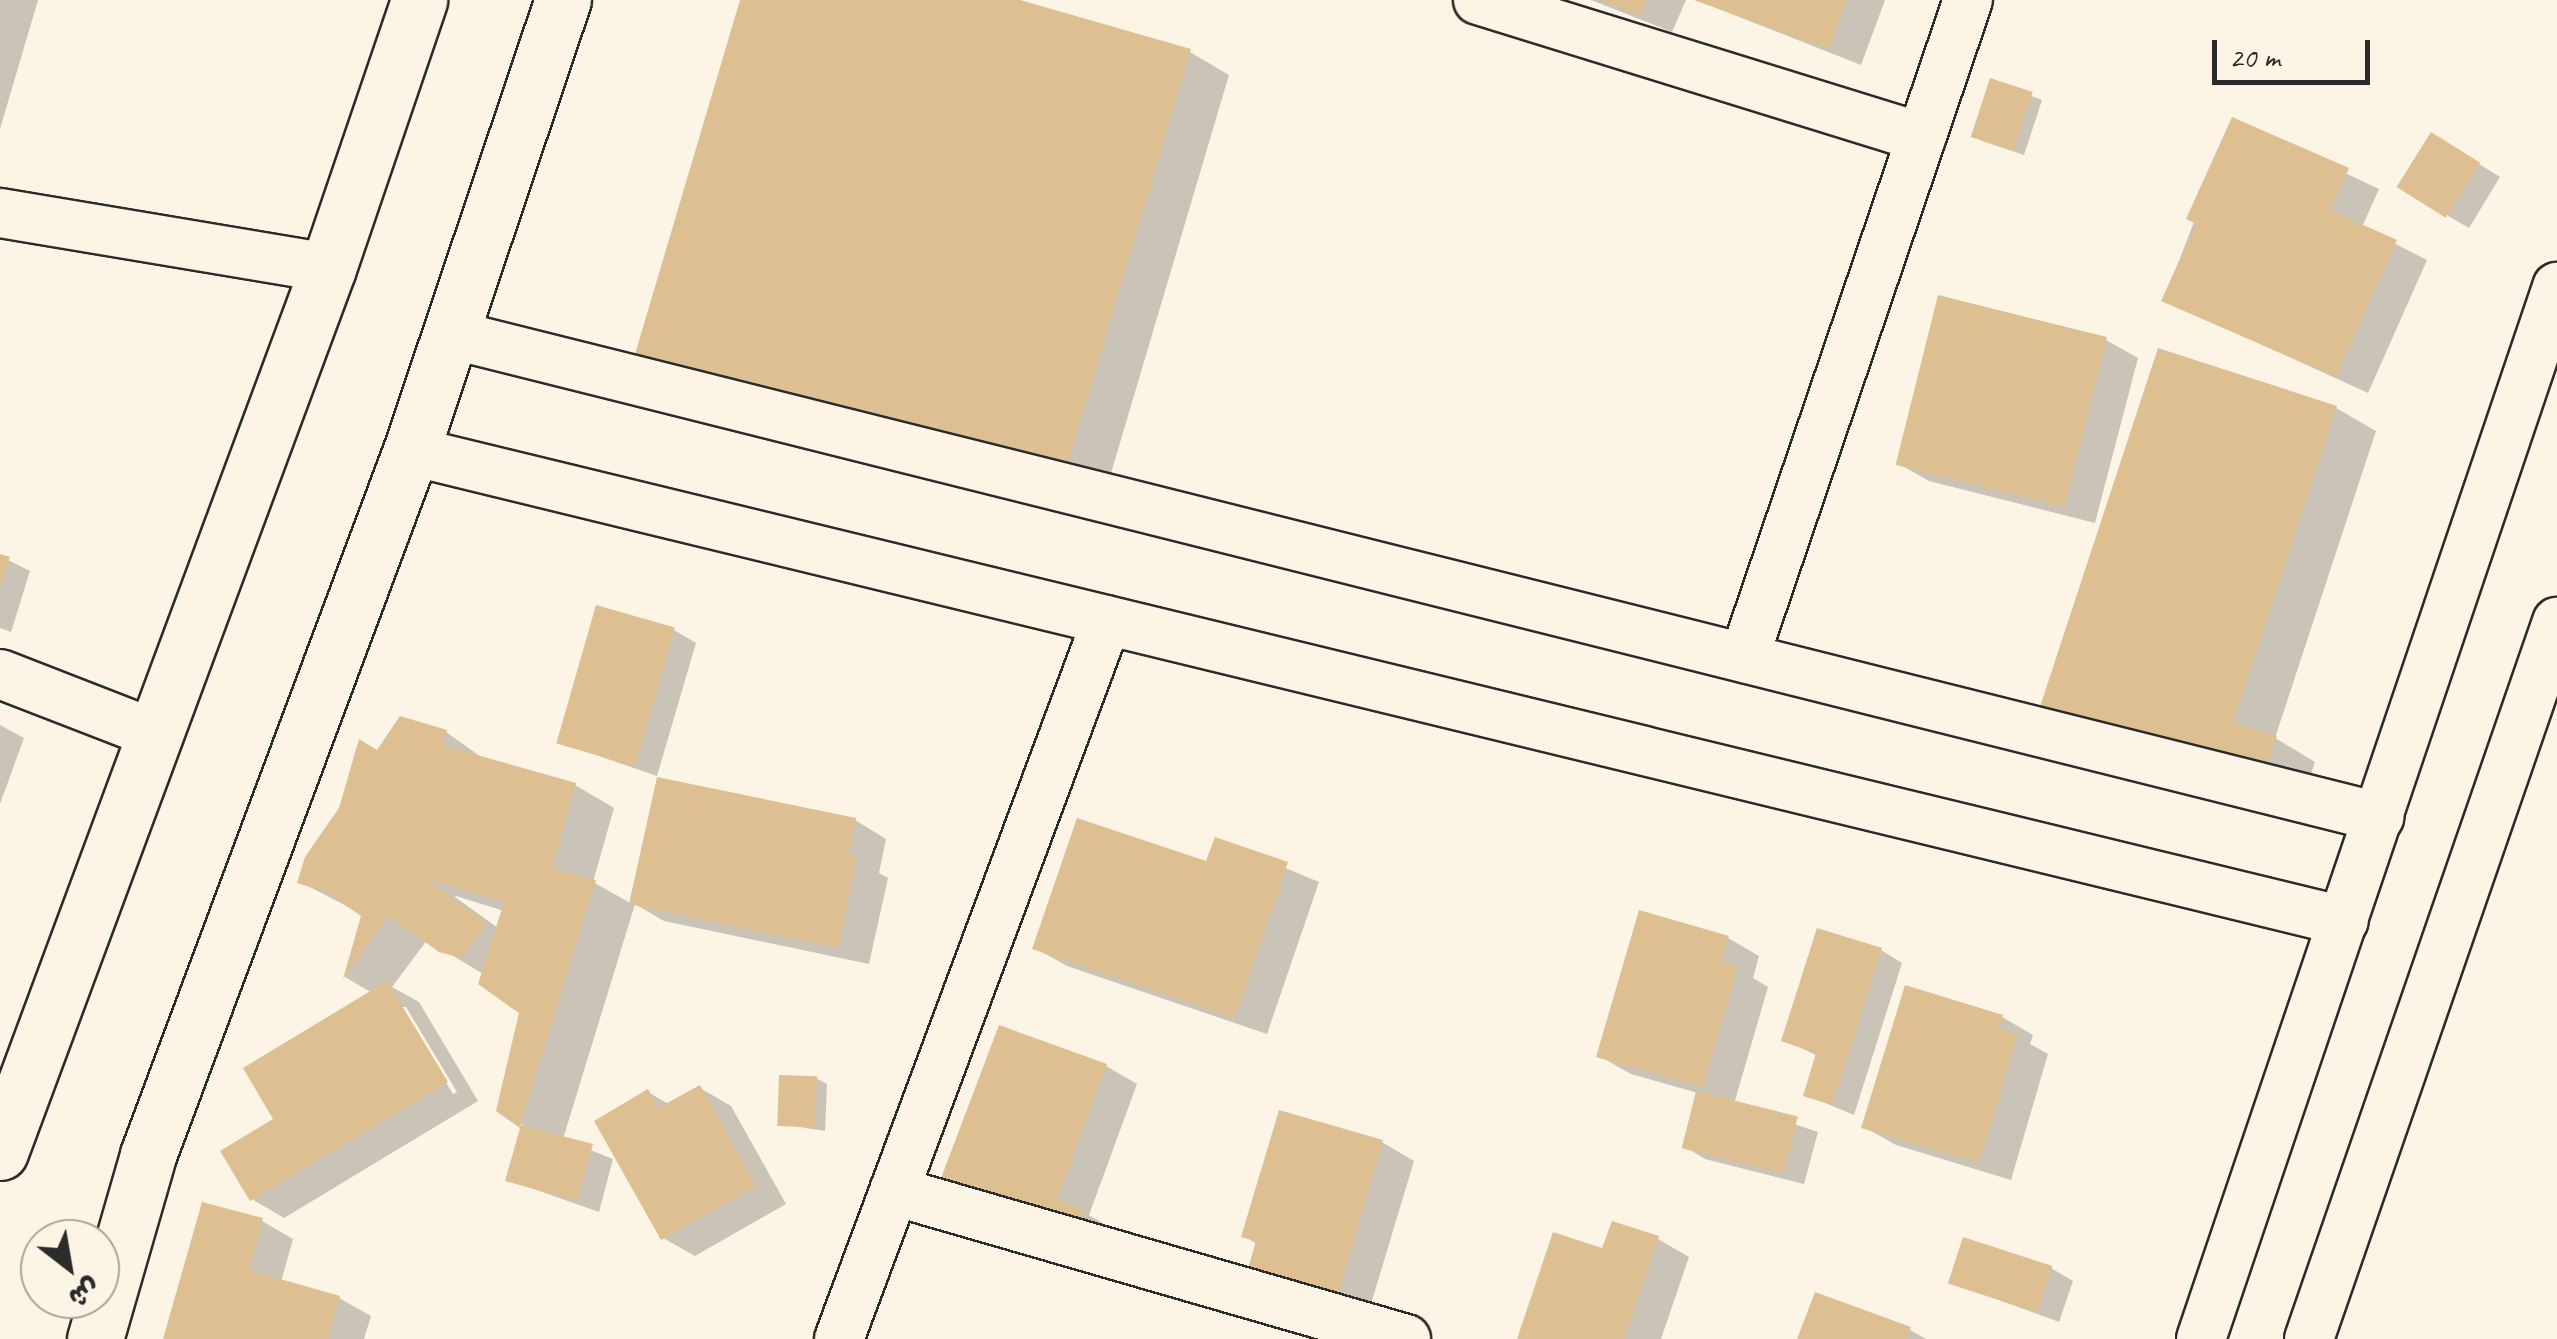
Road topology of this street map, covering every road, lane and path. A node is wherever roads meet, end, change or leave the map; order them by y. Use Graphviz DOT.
graph roads {
  1 [pos="419,0"];
  2 [pos="563,0"];
  3 [pos="1478,0"];
  4 [pos="1968,0"];
  5 [pos="1921,137"];
  6 [pos="0,213"];
  7 [pos="328,268"];
  8 [pos="2557,287"];
  9 [pos="450,334"];
  10 [pos="410,451"];
  11 [pos="1107,620"];
  12 [pos="2557,622"];
  13 [pos="1744,658"];
  14 [pos="0,674"];
  15 [pos="155,734"];
  16 [pos="2379,817"];
  17 [pos="2344,921"];
  18 [pos="0,1152"];
  19 [pos="894,1191"];
  20 [pos="95,1339"];
  21 [pos="839,1339"];
  22 [pos="1406,1339"];
  23 [pos="2202,1339"];
  24 [pos="2309,1339"];
  1 -- 7 [label="street"];
  2 -- 9 [label="street"];
  3 -- 5 [label="street"];
  4 -- 5 [label="street"];
  5 -- 13 [label="street"];
  6 -- 7 [label="street"];
  7 -- 15 [label="street"];
  8 -- 16 [label="street"];
  9 -- 10 [label="street"];
  9 -- 13 [label="street"];
  10 -- 11 [label="street"];
  10 -- 20 [label="street"];
  11 -- 17 [label="street"];
  11 -- 19 [label="street"];
  12 -- 24 [label="street"];
  13 -- 16 [label="street"];
  14 -- 15 [label="street"];
  15 -- 18 [label="street"];
  16 -- 17 [label="street"];
  17 -- 23 [label="street"];
  19 -- 21 [label="street"];
  19 -- 22 [label="street"];
}
